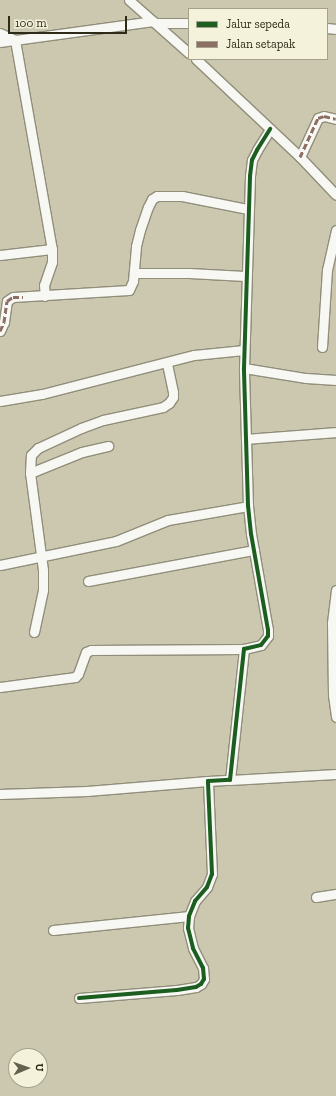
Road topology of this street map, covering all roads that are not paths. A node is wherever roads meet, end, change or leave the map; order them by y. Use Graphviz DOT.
graph roads {
  1 [pos="129,0"];
  2 [pos="155,22"];
  3 [pos="188,23"];
  4 [pos="0,33"];
  5 [pos="15,40"];
  6 [pos="0,42"];
  7 [pos="188,52"];
  8 [pos="197,60"];
  9 [pos="336,119"];
  10 [pos="270,129"];
  11 [pos="300,157"];
  12 [pos="336,195"];
  13 [pos="247,209"];
  14 [pos="336,230"];
  15 [pos="52,249"];
  16 [pos="0,255"];
  17 [pos="134,273"];
  18 [pos="245,276"];
  19 [pos="45,296"];
  20 [pos="0,331"];
  21 [pos="322,347"];
  22 [pos="244,350"];
  23 [pos="167,363"];
  24 [pos="244,368"];
  25 [pos="336,380"];
  26 [pos="0,401"];
  27 [pos="336,432"];
  28 [pos="246,439"];
  29 [pos="108,446"];
  30 [pos="30,473"];
  31 [pos="248,506"];
  32 [pos="254,550"];
  33 [pos="42,556"];
  34 [pos="0,565"];
  35 [pos="88,581"];
  36 [pos="336,590"];
  37 [pos="34,632"];
  38 [pos="244,649"];
  39 [pos="0,687"];
  40 [pos="334,695"];
  41 [pos="336,717"];
  42 [pos="336,774"];
  43 [pos="230,780"];
  44 [pos="208,781"];
  45 [pos="0,794"];
  46 [pos="336,894"];
  47 [pos="316,897"];
  48 [pos="189,916"];
  49 [pos="53,930"];
  50 [pos="78,998"];
  1 -- 2 [label="street"];
  2 -- 3 [label="street"];
  2 -- 5 [label="street"];
  2 -- 7 [label="street"];
  4 -- 5 [label="street"];
  5 -- 6 [label="street"];
  5 -- 15 [label="street"];
  8 -- 10 [label="street"];
  9 -- 11 [label="street"];
  10 -- 11 [label="street"];
  10 -- 13 [label="street"];
  11 -- 12 [label="street"];
  13 -- 17 [label="street"];
  13 -- 18 [label="street"];
  14 -- 21 [label="street"];
  15 -- 16 [label="street"];
  15 -- 19 [label="street"];
  17 -- 18 [label="street"];
  17 -- 19 [label="street"];
  18 -- 22 [label="street"];
  19 -- 20 [label="street"];
  22 -- 23 [label="street"];
  22 -- 24 [label="street"];
  23 -- 26 [label="street"];
  23 -- 30 [label="street"];
  24 -- 25 [label="street"];
  24 -- 28 [label="street"];
  27 -- 28 [label="street"];
  28 -- 31 [label="street"];
  29 -- 30 [label="street"];
  30 -- 33 [label="street"];
  31 -- 32 [label="street"];
  31 -- 33 [label="street"];
  32 -- 35 [label="street"];
  32 -- 38 [label="street"];
  33 -- 34 [label="street"];
  33 -- 37 [label="street"];
  36 -- 40 [label="street"];
  38 -- 39 [label="street"];
  38 -- 43 [label="street"];
  40 -- 41 [label="street"];
  42 -- 43 [label="street"];
  43 -- 44 [label="street"];
  44 -- 45 [label="street"];
  44 -- 48 [label="street"];
  46 -- 47 [label="street"];
  48 -- 49 [label="street"];
  48 -- 50 [label="street"];
}
